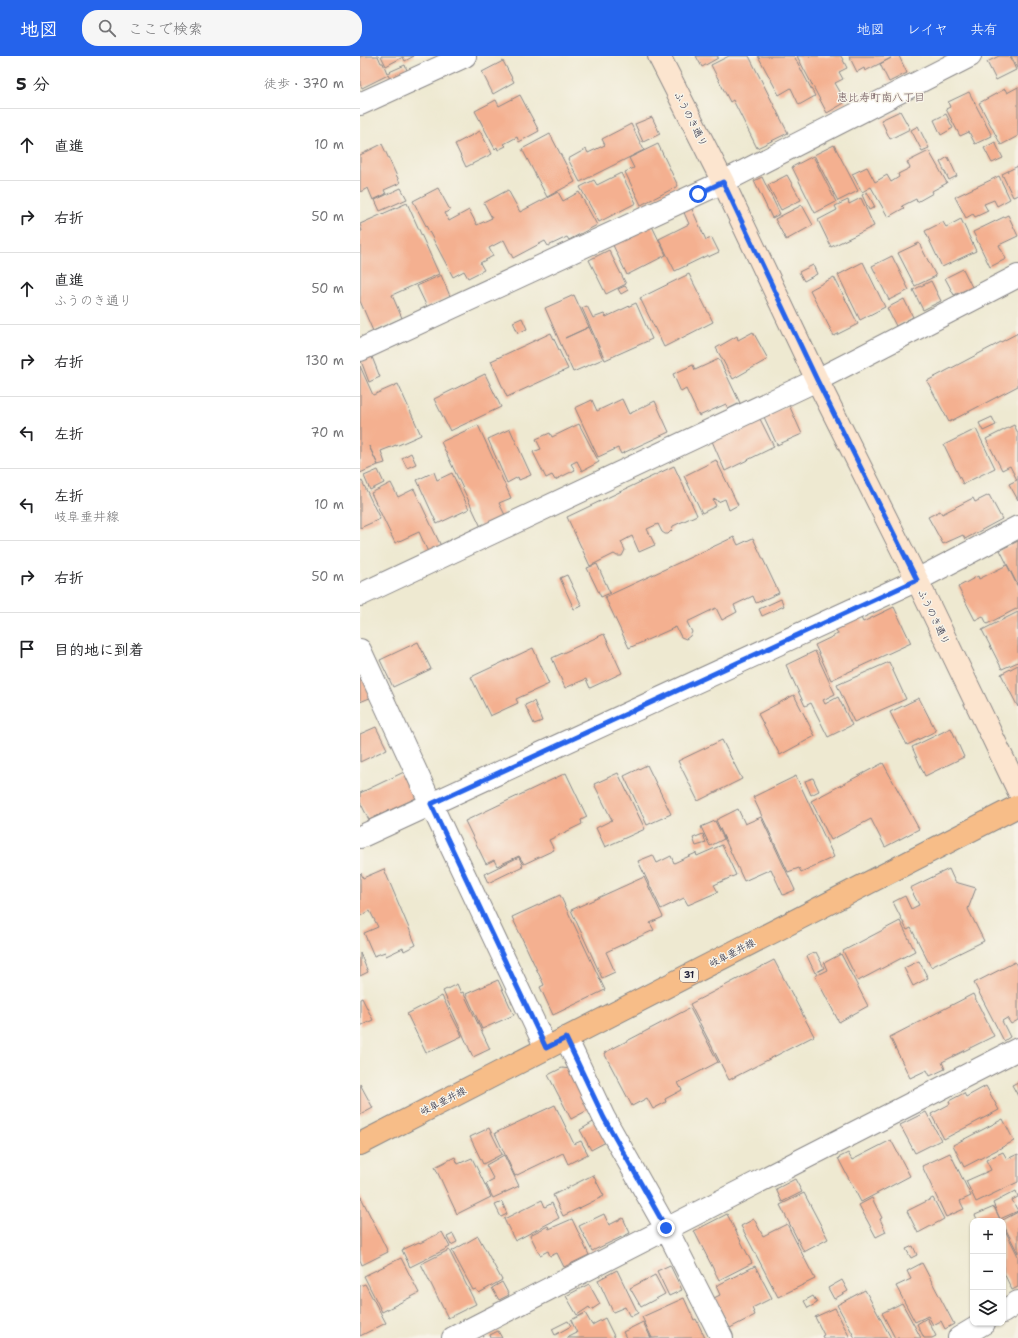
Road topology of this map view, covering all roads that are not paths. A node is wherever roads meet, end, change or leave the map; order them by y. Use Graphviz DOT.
graph roads {
  1 [pos="465,56"];
  2 [pos="659,56"];
  3 [pos="970,56"];
  4 [pos="360,104"];
  5 [pos="723,182"];
  6 [pos="1018,276"];
  7 [pos="360,350"];
  8 [pos="817,380"];
  9 [pos="1018,527"];
  10 [pos="917,580"];
  11 [pos="360,595"];
  12 [pos="360,650"];
  13 [pos="1018,790"];
  14 [pos="431,804"];
  15 [pos="1018,806"];
  16 [pos="360,837"];
  17 [pos="566,1038"];
  18 [pos="546,1048"];
  19 [pos="1018,1049"];
  20 [pos="360,1144"];
  21 [pos="666,1228"];
  22 [pos="1018,1302"];
  23 [pos="1006,1310"];
  24 [pos="979,1326"];
  25 [pos="453,1338"];
  26 [pos="722,1338"];
  27 [pos="959,1338"];
  1 -- 4 [label="street"];
  2 -- 5 [label="street, ふうのき通り"];
  3 -- 5 [label="street"];
  5 -- 7 [label="street"];
  5 -- 8 [label="street, ふうのき通り"];
  6 -- 8 [label="street"];
  8 -- 10 [label="street, ふうのき通り"];
  8 -- 11 [label="street"];
  9 -- 10 [label="street"];
  10 -- 13 [label="street, ふうのき通り"];
  10 -- 14 [label="street"];
  12 -- 14 [label="street"];
  14 -- 16 [label="street"];
  14 -- 18 [label="street"];
  15 -- 17 [label="main road, 岐阜垂井線 / 31"];
  17 -- 18 [label="main road, 岐阜垂井線 / 31"];
  17 -- 21 [label="street"];
  18 -- 20 [label="main road, 岐阜垂井線 / 31"];
  19 -- 21 [label="street"];
  21 -- 25 [label="street"];
  21 -- 26 [label="street"];
  22 -- 23 [label="street"];
  24 -- 27 [label="street"];
}
